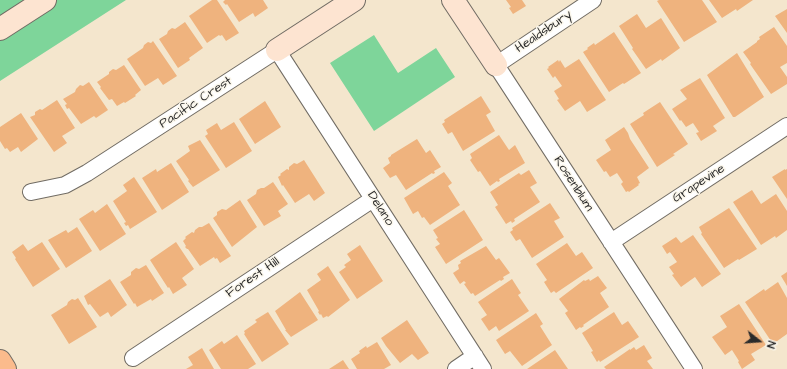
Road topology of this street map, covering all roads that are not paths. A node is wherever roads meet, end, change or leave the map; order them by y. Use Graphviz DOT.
graph roads {
  1 [pos="45,0"];
  2 [pos="354,0"];
  3 [pos="453,0"];
  4 [pos="593,0"];
  5 [pos="0,29"];
  6 [pos="277,50"];
  7 [pos="496,65"];
  8 [pos="787,126"];
  9 [pos="31,192"];
  10 [pos="373,199"];
  11 [pos="611,242"];
  12 [pos="133,358"];
  13 [pos="0,362"];
  14 [pos="479,363"];
  15 [pos="5,369"];
  16 [pos="456,369"];
  17 [pos="694,369"];
  1 -- 5 [label="street"];
  2 -- 6 [label="street, Pacific Crest"];
  3 -- 7 [label="street, Rosenblum"];
  4 -- 7 [label="street, Healdsbury"];
  6 -- 9 [label="street, Pacific Crest"];
  6 -- 10 [label="street, Delano"];
  7 -- 11 [label="street, Rosenblum"];
  8 -- 11 [label="street, Grapevine"];
  10 -- 12 [label="street, Forest Hill"];
  10 -- 14 [label="street, Delano"];
  11 -- 17 [label="street, Rosenblum"];
  13 -- 15 [label="main road"];
  14 -- 16 [label="street"];
}
